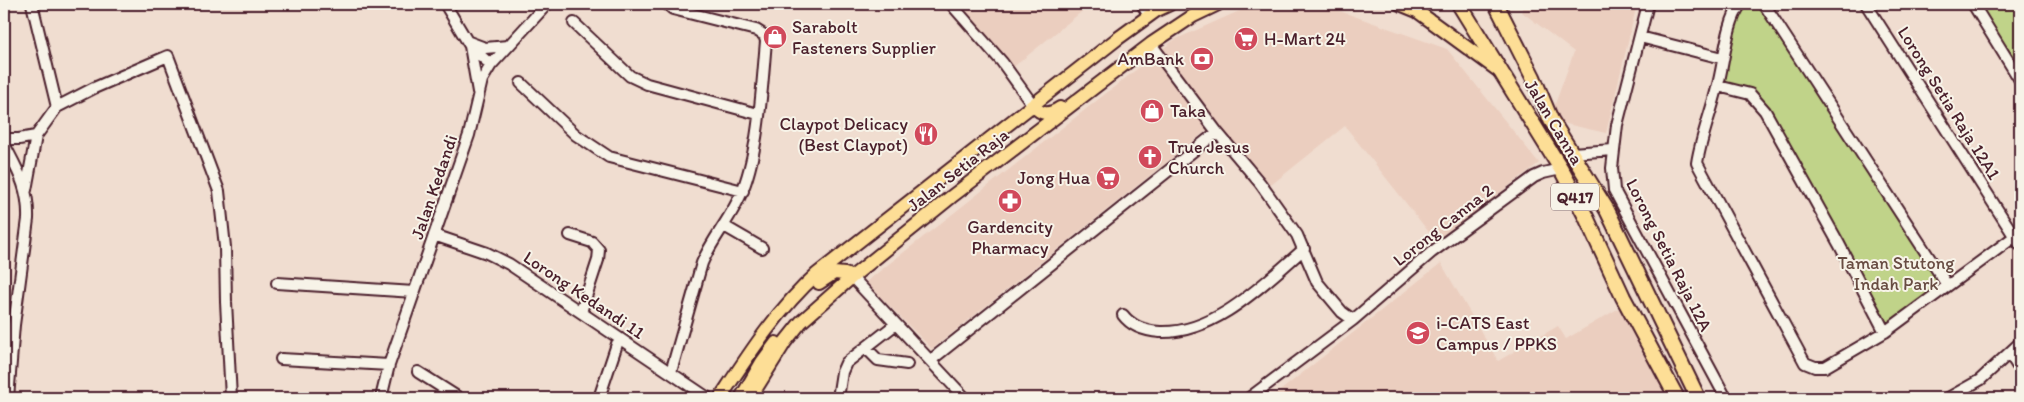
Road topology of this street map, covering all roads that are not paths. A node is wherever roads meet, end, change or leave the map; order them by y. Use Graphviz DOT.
graph roads {
  1 [pos="32,4"];
  2 [pos="445,4"];
  3 [pos="547,4"];
  4 [pos="667,4"];
  5 [pos="951,4"];
  6 [pos="1142,4"];
  7 [pos="1170,4"];
  8 [pos="1218,4"];
  9 [pos="1400,4"];
  10 [pos="1459,4"];
  11 [pos="1496,4"];
  12 [pos="1648,4"];
  13 [pos="1741,4"];
  14 [pos="1764,4"];
  15 [pos="1866,4"];
  16 [pos="1973,4"];
  17 [pos="1149,16"];
  18 [pos="574,22"];
  19 [pos="1640,37"];
  20 [pos="467,42"];
  21 [pos="1151,44"];
  22 [pos="508,46"];
  23 [pos="1722,58"];
  24 [pos="491,65"];
  25 [pos="1503,74"];
  26 [pos="2020,80"];
  27 [pos="521,83"];
  28 [pos="1718,86"];
  29 [pos="1088,92"];
  30 [pos="478,93"];
  31 [pos="1033,106"];
  32 [pos="58,107"];
  33 [pos="758,114"];
  34 [pos="1218,132"];
  35 [pos="36,136"];
  36 [pos="4,139"];
  37 [pos="4,144"];
  38 [pos="1613,150"];
  39 [pos="1572,153"];
  40 [pos="1561,169"];
  41 [pos="26,190"];
  42 [pos="743,191"];
  43 [pos="724,226"];
  44 [pos="434,235"];
  45 [pos="570,235"];
  46 [pos="2017,241"];
  47 [pos="762,248"];
  48 [pos="1304,250"];
  49 [pos="852,277"];
  50 [pos="277,283"];
  51 [pos="1947,285"];
  52 [pos="414,292"];
  53 [pos="815,309"];
  54 [pos="580,312"];
  55 [pos="1342,312"];
  56 [pos="1123,315"];
  57 [pos="1353,320"];
  58 [pos="896,324"];
  59 [pos="1344,326"];
  60 [pos="1885,332"];
  61 [pos="619,338"];
  62 [pos="2020,343"];
  63 [pos="866,348"];
  64 [pos="2010,354"];
  65 [pos="282,359"];
  66 [pos="931,360"];
  67 [pos="907,364"];
  68 [pos="389,365"];
  69 [pos="2020,370"];
  70 [pos="418,372"];
  71 [pos="671,372"];
  72 [pos="736,374"];
  73 [pos="8,398"];
  74 [pos="231,398"];
  75 [pos="381,398"];
  76 [pos="459,398"];
  77 [pos="599,398"];
  78 [pos="708,398"];
  79 [pos="720,398"];
  80 [pos="741,398"];
  81 [pos="750,398"];
  82 [pos="838,398"];
  83 [pos="965,398"];
  84 [pos="1249,398"];
  85 [pos="1677,398"];
  86 [pos="1698,398"];
  87 [pos="1726,398"];
  88 [pos="1948,398"];
  1 -- 32 [label="street"];
  2 -- 20 [label="street"];
  3 -- 22 [label="street, Jalan Kedandi"];
  4 -- 33 [label="street"];
  5 -- 31 [label="street"];
  6 -- 17 [label="street"];
  7 -- 17 [label="main road, Jalan Setia Raja"];
  8 -- 21 [label="main road, Jalan Setia Raja"];
  9 -- 25 [label="main road"];
  10 -- 25 [label="highway, Jalan Canna / Q417"];
  11 -- 39 [label="highway, Jalan Canna / Q417"];
  12 -- 19 [label="street, Lorong Setia Raja 12A"];
  13 -- 23 [label="street"];
  14 -- 51 [label="street"];
  15 -- 46 [label="street, Lorong Setia Raja 12A1"];
  16 -- 26 [label="street"];
  17 -- 31 [label="main road, Jalan Setia Raja"];
  18 -- 33 [label="street"];
  19 -- 23 [label="street"];
  19 -- 38 [label="street, Lorong Setia Raja 12A"];
  20 -- 22 [label="street"];
  20 -- 24 [label="street"];
  20 -- 30 [label="street"];
  21 -- 29 [label="main road, Jalan Setia Raja"];
  21 -- 34 [label="street"];
  22 -- 24 [label="street, Jalan Kedandi"];
  23 -- 28 [label="street"];
  24 -- 30 [label="street, Jalan Kedandi"];
  25 -- 40 [label="highway, Jalan Canna / Q417"];
  27 -- 42 [label="street"];
  28 -- 60 [label="street"];
  28 -- 60 [label="street"];
  29 -- 31 [label="main road"];
  29 -- 49 [label="main road, Jalan Setia Raja"];
  30 -- 44 [label="street, Jalan Kedandi"];
  31 -- 72 [label="main road, Jalan Setia Raja"];
  32 -- 35 [label="street"];
  32 -- 74 [label="street"];
  33 -- 42 [label="street"];
  34 -- 48 [label="street"];
  34 -- 66 [label="street"];
  35 -- 36 [label="street"];
  35 -- 41 [label="street"];
  37 -- 41 [label="street"];
  38 -- 39 [label="street"];
  38 -- 87 [label="street, Lorong Setia Raja 12A"];
  39 -- 86 [label="highway, Jalan Canna / Q417"];
  40 -- 57 [label="street, Lorong Canna 2"];
  40 -- 85 [label="highway, Jalan Canna / Q417"];
  41 -- 73 [label="street"];
  42 -- 43 [label="street"];
  43 -- 47 [label="street"];
  43 -- 71 [label="street"];
  44 -- 52 [label="street, Jalan Kedandi"];
  44 -- 54 [label="street, Lorong Kedandi 11"];
  45 -- 54 [label="street"];
  46 -- 51 [label="street"];
  48 -- 55 [label="street"];
  48 -- 56 [label="street"];
  49 -- 53 [label="main road, Jalan Setia Raja"];
  49 -- 58 [label="street"];
  49 -- 72 [label="main road"];
  50 -- 52 [label="street"];
  51 -- 60 [label="street"];
  52 -- 68 [label="street, Jalan Kedandi"];
  53 -- 80 [label="main road"];
  53 -- 81 [label="main road, Jalan Setia Raja"];
  54 -- 61 [label="street, Lorong Kedandi 11"];
  55 -- 57 [label="street"];
  55 -- 59 [label="street"];
  57 -- 59 [label="street, Lorong Canna 2"];
  58 -- 63 [label="street"];
  58 -- 66 [label="street"];
  59 -- 84 [label="street, Lorong Canna 2"];
  61 -- 71 [label="street, Lorong Kedandi 11"];
  61 -- 77 [label="street"];
  62 -- 64 [label="street"];
  63 -- 67 [label="street"];
  63 -- 82 [label="street"];
  64 -- 69 [label="street"];
  64 -- 88 [label="street"];
  65 -- 68 [label="street"];
  66 -- 83 [label="street"];
  68 -- 75 [label="street, Jalan Kedandi"];
  70 -- 76 [label="street"];
  71 -- 78 [label="street, Lorong Kedandi 11"];
  72 -- 79 [label="main road, Jalan Setia Raja"];
}
